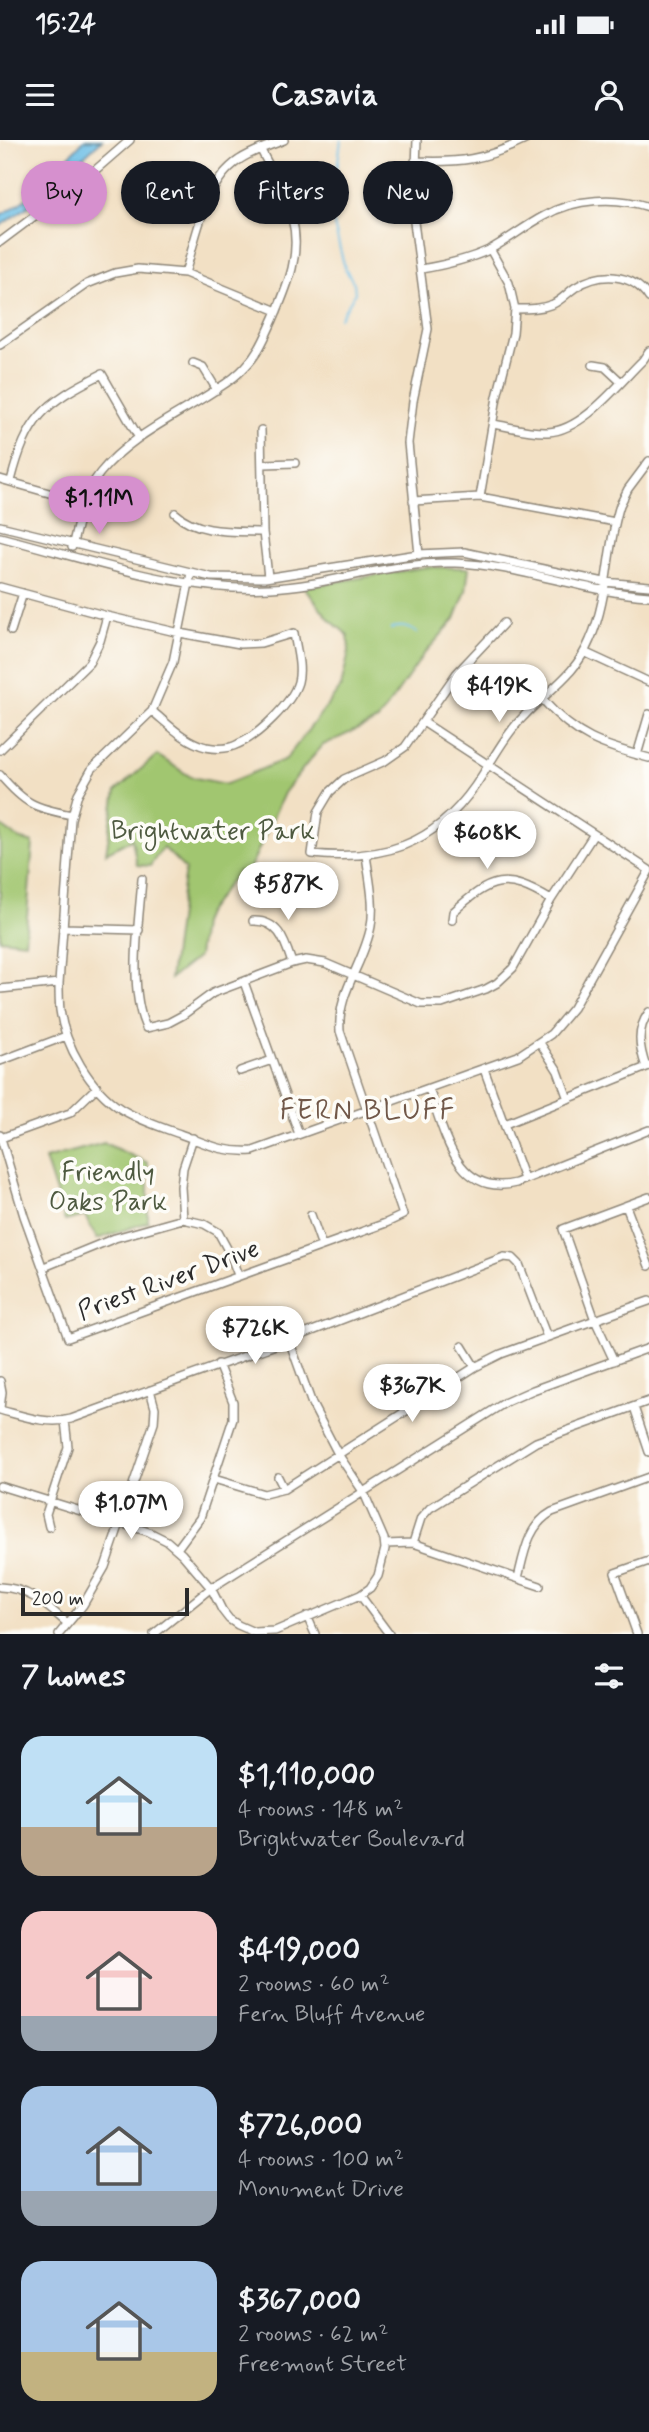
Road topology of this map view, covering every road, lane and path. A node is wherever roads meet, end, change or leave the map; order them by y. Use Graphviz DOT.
graph roads {
  1 [pos="130,140"];
  2 [pos="284,140"];
  3 [pos="417,140"];
  4 [pos="525,140"];
  5 [pos="261,150"];
  6 [pos="415,161"];
  7 [pos="453,163"];
  8 [pos="220,177"];
  9 [pos="649,207"];
  10 [pos="201,224"];
  11 [pos="414,224"];
  12 [pos="0,242"];
  13 [pos="490,249"];
  14 [pos="421,269"];
  15 [pos="185,273"];
  16 [pos="649,298"];
  17 [pos="515,309"];
  18 [pos="277,311"];
  19 [pos="0,345"];
  20 [pos="649,351"];
  21 [pos="193,363"];
  22 [pos="593,365"];
  23 [pos="620,382"];
  24 [pos="217,390"];
  25 [pos="493,424"];
  26 [pos="261,430"];
  27 [pos="139,438"];
  28 [pos="649,461"];
  29 [pos="295,463"];
  30 [pos="264,464"];
  31 [pos="0,479"];
  32 [pos="11,481"];
  33 [pos="480,497"];
  34 [pos="413,501"];
  35 [pos="84,503"];
  36 [pos="175,513"];
  37 [pos="615,522"];
  38 [pos="0,526"];
  39 [pos="263,532"];
  40 [pos="0,537"];
  41 [pos="73,544"];
  42 [pos="418,554"];
  43 [pos="70,555"];
  44 [pos="420,563"];
  45 [pos="191,573"];
  46 [pos="268,577"];
  47 [pos="604,582"];
  48 [pos="189,584"];
  49 [pos="649,586"];
  50 [pos="0,587"];
  51 [pos="603,592"];
  52 [pos="23,593"];
  53 [pos="649,596"];
  54 [pos="107,616"];
  55 [pos="504,623"];
  56 [pos="11,631"];
  57 [pos="180,633"];
  58 [pos="584,652"];
  59 [pos="649,682"];
  60 [pos="543,700"];
  61 [pos="152,711"];
  62 [pos="649,714"];
  63 [pos="423,722"];
  64 [pos="0,750"];
  65 [pos="638,755"];
  66 [pos="649,758"];
  67 [pos="489,764"];
  68 [pos="0,775"];
  69 [pos="72,815"];
  70 [pos="594,834"];
  71 [pos="366,855"];
  72 [pos="649,871"];
  73 [pos="142,879"];
  74 [pos="551,900"];
  75 [pos="452,920"];
  76 [pos="253,921"];
  77 [pos="64,928"];
  78 [pos="139,930"];
  79 [pos="292,963"];
  80 [pos="353,975"];
  81 [pos="244,982"];
  82 [pos="59,983"];
  83 [pos="0,989"];
  84 [pos="649,1012"];
  85 [pos="66,1036"];
  86 [pos="540,1043"];
  87 [pos="0,1060"];
  88 [pos="271,1060"];
  89 [pos="647,1067"];
  90 [pos="484,1069"];
  91 [pos="240,1070"];
  92 [pos="97,1087"];
  93 [pos="429,1089"];
  94 [pos="568,1099"];
  95 [pos="368,1110"];
  96 [pos="505,1124"];
  97 [pos="649,1130"];
  98 [pos="299,1135"];
  99 [pos="1,1137"];
  100 [pos="193,1139"];
  101 [pos="524,1179"];
  102 [pos="649,1197"];
  103 [pos="626,1206"];
  104 [pos="311,1214"];
  105 [pos="183,1219"];
  106 [pos="323,1246"];
  107 [pos="649,1266"];
  108 [pos="44,1267"];
  109 [pos="238,1275"];
  110 [pos="649,1301"];
  111 [pos="596,1320"];
  112 [pos="547,1337"];
  113 [pos="289,1340"];
  114 [pos="462,1346"];
  115 [pos="649,1348"];
  116 [pos="614,1361"];
  117 [pos="218,1364"];
  118 [pos="475,1367"];
  119 [pos="385,1380"];
  120 [pos="0,1381"];
  121 [pos="150,1390"];
  122 [pos="649,1401"];
  123 [pos="634,1407"];
  124 [pos="0,1409"];
  125 [pos="405,1411"];
  126 [pos="65,1420"];
  127 [pos="649,1452"];
  128 [pos="338,1454"];
  129 [pos="278,1477"];
  130 [pos="649,1478"];
  131 [pos="214,1479"];
  132 [pos="0,1486"];
  133 [pos="284,1489"];
  134 [pos="364,1493"];
  135 [pos="51,1501"];
  136 [pos="121,1523"];
  137 [pos="48,1527"];
  138 [pos="413,1543"];
  139 [pos="385,1544"];
  140 [pos="177,1549"];
  141 [pos="649,1561"];
  142 [pos="518,1578"];
  143 [pos="540,1586"];
  144 [pos="0,1587"];
  145 [pos="211,1588"];
  146 [pos="360,1595"];
  147 [pos="307,1616"];
  148 [pos="67,1623"];
  149 [pos="238,1625"];
  150 [pos="59,1634"];
  151 [pos="153,1634"];
  152 [pos="233,1634"];
  153 [pos="315,1634"];
  154 [pos="389,1634"];
  155 [pos="637,1634"];
  1 -- 12 [label="street"];
  2 -- 5 [label="street"];
  3 -- 6 [label="street"];
  4 -- 7 [label="street"];
  5 -- 8 [label="street"];
  5 -- 18 [label="street"];
  9 -- 13 [label="street"];
  10 -- 15 [label="street"];
  11 -- 14 [label="street"];
  13 -- 14 [label="street"];
  13 -- 17 [label="street"];
  14 -- 34 [label="street"];
  15 -- 18 [label="street"];
  15 -- 19 [label="street"];
  16 -- 17 [label="street"];
  17 -- 25 [label="street"];
  18 -- 24 [label="street"];
  20 -- 23 [label="street"];
  21 -- 24 [label="street"];
  22 -- 23 [label="street"];
  23 -- 25 [label="street"];
  24 -- 27 [label="street"];
  25 -- 33 [label="street"];
  26 -- 30 [label="street"];
  27 -- 32 [label="street"];
  27 -- 35 [label="street"];
  28 -- 37 [label="street"];
  29 -- 30 [label="street"];
  30 -- 39 [label="street"];
  31 -- 32 [label="street"];
  32 -- 35 [label="street"];
  33 -- 34 [label="street"];
  33 -- 37 [label="street"];
  34 -- 42 [label="street"];
  35 -- 41 [label="street"];
  36 -- 39 [label="street"];
  37 -- 47 [label="street"];
  38 -- 41 [label="street"];
  39 -- 46 [label="street"];
  40 -- 43 [label="street"];
  41 -- 43 [label="street"];
  41 -- 45 [label="street"];
  42 -- 44 [label="street"];
  42 -- 46 [label="street"];
  42 -- 47 [label="street"];
  43 -- 48 [label="street"];
  44 -- 48 [label="street"];
  44 -- 51 [label="street"];
  45 -- 46 [label="street"];
  45 -- 48 [label="street"];
  47 -- 49 [label="street"];
  47 -- 51 [label="street"];
  48 -- 57 [label="street"];
  50 -- 52 [label="street"];
  51 -- 53 [label="street"];
  51 -- 58 [label="street"];
  52 -- 54 [label="street"];
  52 -- 56 [label="street"];
  54 -- 57 [label="street"];
  54 -- 64 [label="street"];
  55 -- 63 [label="street"];
  57 -- 61 [label="street"];
  57 -- 61 [label="street"];
  58 -- 59 [label="street"];
  58 -- 60 [label="street"];
  60 -- 65 [label="street"];
  60 -- 67 [label="street"];
  61 -- 69 [label="street"];
  62 -- 65 [label="street"];
  63 -- 67 [label="street"];
  63 -- 71 [label="street"];
  65 -- 66 [label="street"];
  67 -- 70 [label="street"];
  67 -- 71 [label="street"];
  68 -- 69 [label="street"];
  69 -- 77 [label="street"];
  70 -- 72 [label="street"];
  70 -- 74 [label="street"];
  71 -- 80 [label="street"];
  72 -- 86 [label="street"];
  73 -- 78 [label="street"];
  74 -- 75 [label="street"];
  74 -- 80 [label="street"];
  76 -- 79 [label="street"];
  77 -- 78 [label="street"];
  77 -- 82 [label="street"];
  78 -- 81 [label="street"];
  79 -- 80 [label="street"];
  79 -- 81 [label="street"];
  80 -- 95 [label="street"];
  81 -- 88 [label="street"];
  82 -- 83 [label="street"];
  82 -- 85 [label="street"];
  84 -- 89 [label="street"];
  85 -- 87 [label="street"];
  85 -- 92 [label="street"];
  86 -- 90 [label="street"];
  86 -- 94 [label="street"];
  88 -- 91 [label="street"];
  88 -- 98 [label="street"];
  89 -- 94 [label="street"];
  90 -- 93 [label="street"];
  90 -- 96 [label="street"];
  92 -- 99 [label="street"];
  92 -- 100 [label="street"];
  93 -- 95 [label="street"];
  93 -- 101 [label="street"];
  94 -- 96 [label="street"];
  95 -- 98 [label="street"];
  95 -- 106 [label="street, Priest River Drive"];
  96 -- 101 [label="street"];
  97 -- 101 [label="street"];
  98 -- 100 [label="street"];
  99 -- 108 [label="street, Priest River Drive"];
  100 -- 105 [label="street"];
  102 -- 103 [label="street"];
  103 -- 107 [label="street"];
  103 -- 111 [label="street"];
  104 -- 106 [label="street"];
  105 -- 108 [label="street"];
  105 -- 109 [label="street"];
  106 -- 109 [label="street, Priest River Drive"];
  108 -- 109 [label="street, Priest River Drive"];
  110 -- 111 [label="street"];
  111 -- 112 [label="street"];
  111 -- 116 [label="street"];
  112 -- 113 [label="street"];
  112 -- 118 [label="street"];
  113 -- 117 [label="street"];
  113 -- 128 [label="street"];
  114 -- 118 [label="street"];
  115 -- 116 [label="street"];
  116 -- 134 [label="street"];
  117 -- 121 [label="street"];
  117 -- 131 [label="street"];
  118 -- 125 [label="street"];
  119 -- 125 [label="street"];
  120 -- 124 [label="street"];
  121 -- 126 [label="street"];
  121 -- 136 [label="street"];
  122 -- 123 [label="street"];
  123 -- 127 [label="street"];
  123 -- 138 [label="street"];
  124 -- 126 [label="street"];
  125 -- 128 [label="street"];
  126 -- 135 [label="street"];
  128 -- 133 [label="street"];
  128 -- 134 [label="street"];
  129 -- 133 [label="street"];
  130 -- 142 [label="street"];
  131 -- 133 [label="street"];
  131 -- 140 [label="street"];
  132 -- 135 [label="street"];
  134 -- 139 [label="street"];
  134 -- 145 [label="street"];
  135 -- 136 [label="street"];
  135 -- 137 [label="street"];
  136 -- 140 [label="street"];
  136 -- 148 [label="street"];
  138 -- 139 [label="street"];
  138 -- 142 [label="street"];
  139 -- 146 [label="street"];
  140 -- 145 [label="street"];
  141 -- 155 [label="street"];
  142 -- 143 [label="street"];
  144 -- 148 [label="street"];
  145 -- 149 [label="street"];
  145 -- 151 [label="street"];
  146 -- 147 [label="street"];
  146 -- 154 [label="street"];
  147 -- 149 [label="street"];
  147 -- 153 [label="street"];
  148 -- 150 [label="street"];
  149 -- 152 [label="street"];
}
